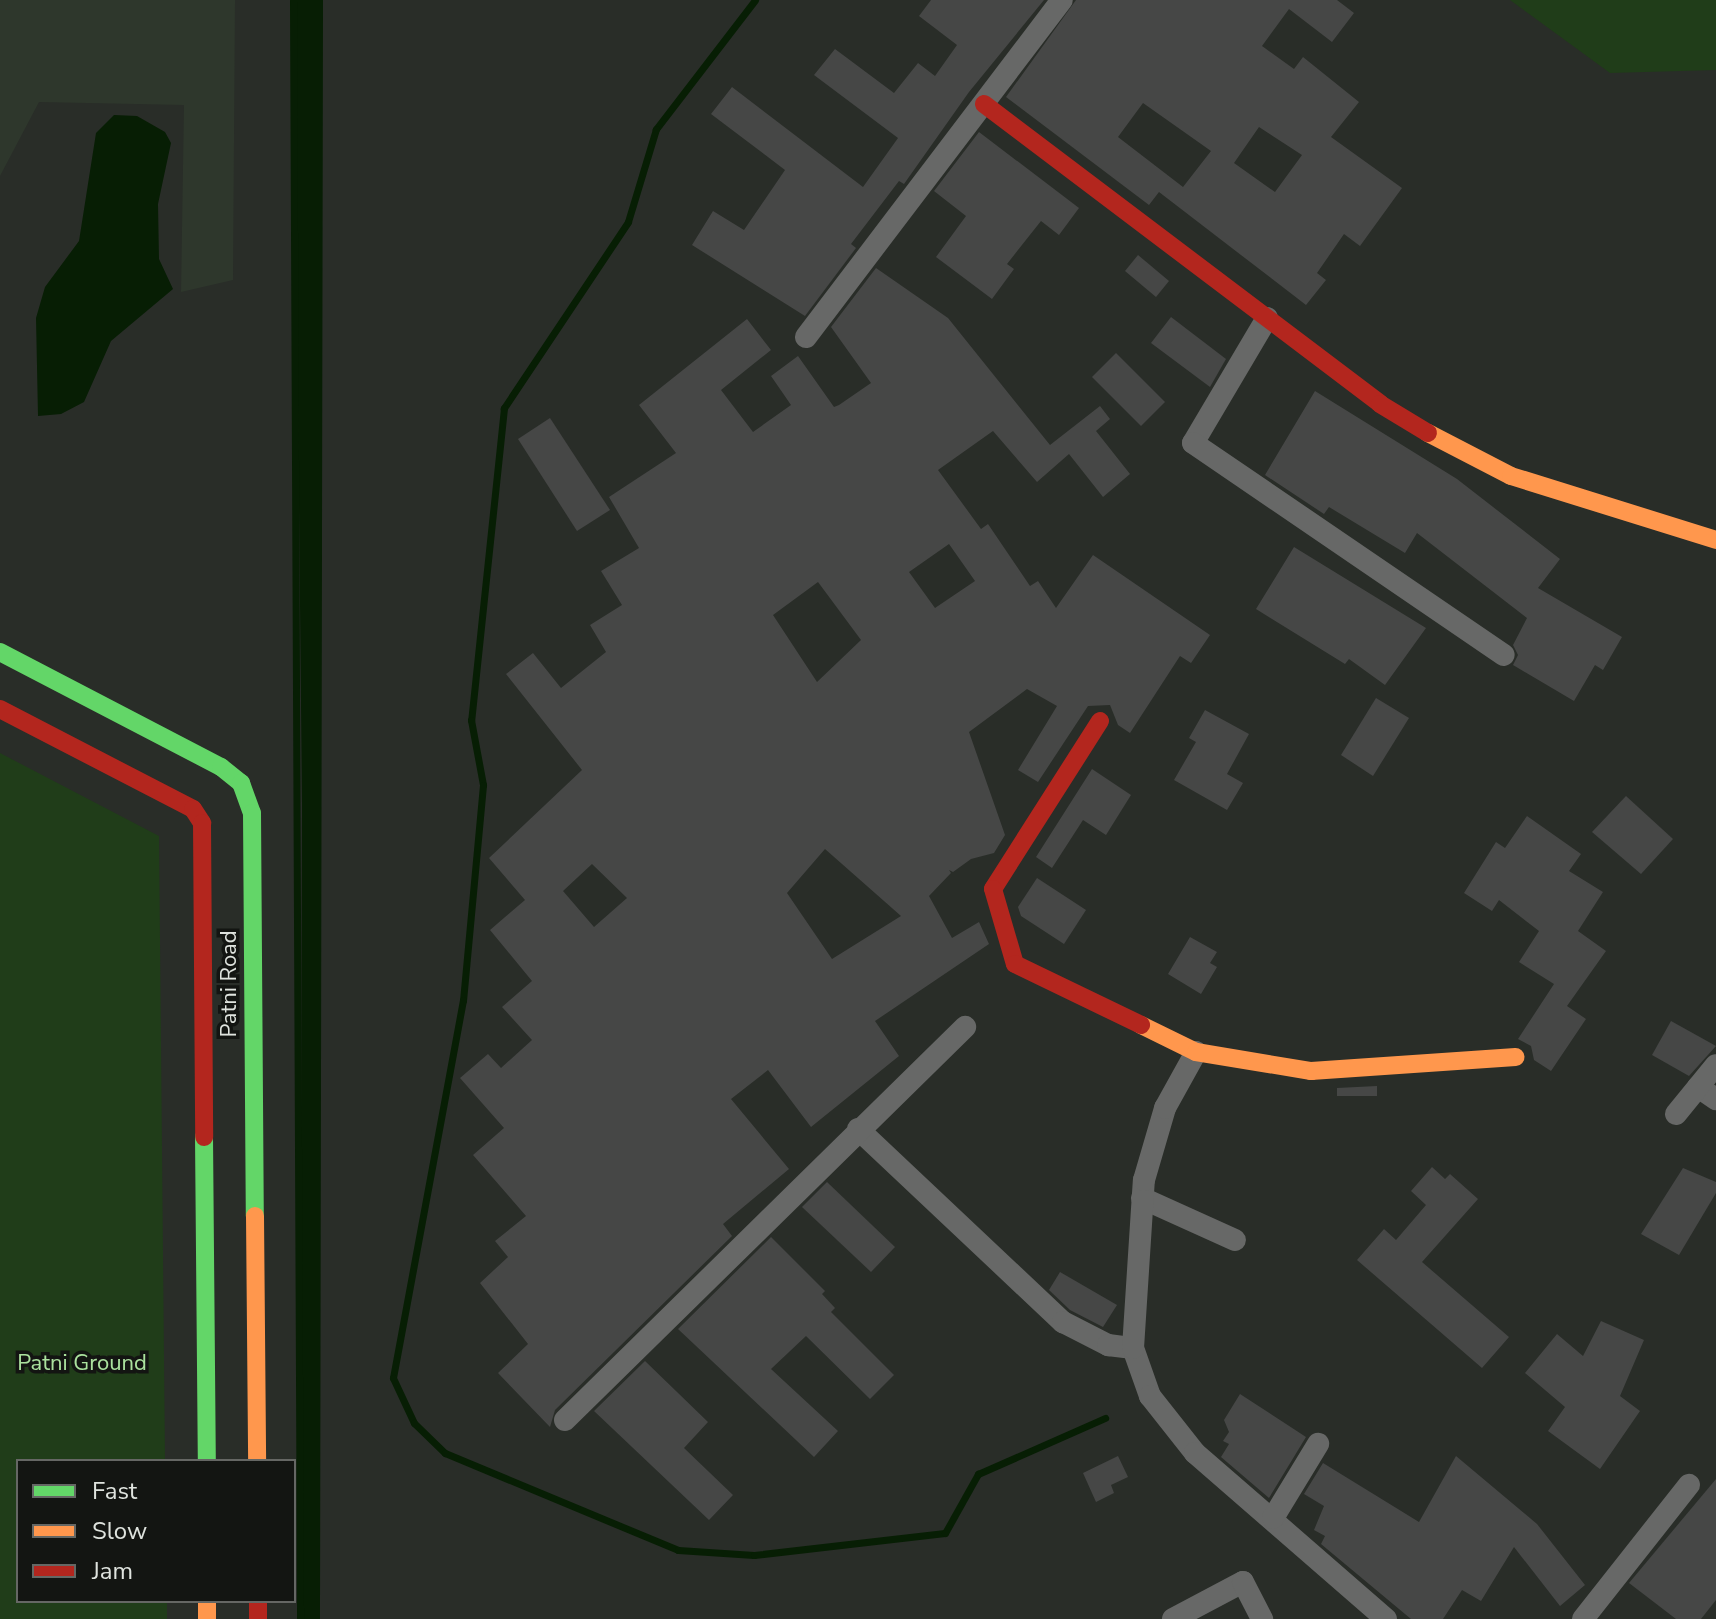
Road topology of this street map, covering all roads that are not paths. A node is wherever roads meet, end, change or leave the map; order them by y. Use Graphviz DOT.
graph roads {
  1 [pos="1062,0"];
  2 [pos="984,104"];
  3 [pos="1267,318"];
  4 [pos="806,337"];
  5 [pos="1716,540"];
  6 [pos="0,652"];
  7 [pos="1504,655"];
  8 [pos="0,709"];
  9 [pos="1100,721"];
  10 [pos="965,1027"];
  11 [pos="1196,1052"];
  12 [pos="1516,1057"];
  13 [pos="1716,1065"];
  14 [pos="1707,1093"];
  15 [pos="1676,1114"];
  16 [pos="858,1129"];
  17 [pos="1142,1198"];
  18 [pos="1235,1240"];
  19 [pos="1133,1348"];
  20 [pos="565,1420"];
  21 [pos="1318,1444"];
  22 [pos="207,1459"];
  23 [pos="257,1459"];
  24 [pos="1689,1485"];
  25 [pos="1273,1518"];
  26 [pos="1173,1619"];
  27 [pos="1262,1619"];
  28 [pos="1386,1619"];
  29 [pos="1583,1619"];
  1 -- 2 [label="street"];
  2 -- 3 [label="main road"];
  2 -- 4 [label="street"];
  3 -- 5 [label="main road"];
  3 -- 7 [label="street"];
  6 -- 23 [label="main road, Patni Road"];
  8 -- 22 [label="main road, Patni Road"];
  9 -- 11 [label="main road"];
  10 -- 16 [label="street"];
  11 -- 12 [label="main road"];
  11 -- 17 [label="street"];
  13 -- 14 [label="street"];
  14 -- 15 [label="street"];
  16 -- 19 [label="street"];
  16 -- 20 [label="street"];
  17 -- 18 [label="street"];
  17 -- 19 [label="street"];
  19 -- 25 [label="street"];
  21 -- 25 [label="street"];
  24 -- 29 [label="street"];
  25 -- 28 [label="street"];
  26 -- 27 [label="street"];
}
